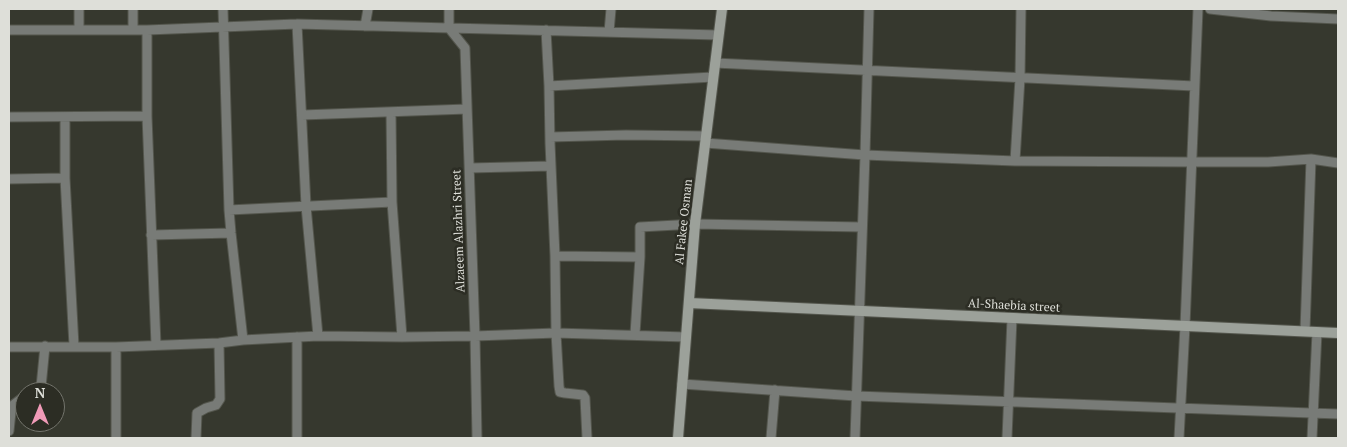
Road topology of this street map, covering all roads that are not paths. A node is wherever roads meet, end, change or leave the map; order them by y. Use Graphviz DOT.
graph roads {
  1 [pos="79,9"];
  2 [pos="133,9"];
  3 [pos="224,9"];
  4 [pos="368,9"];
  5 [pos="449,9"];
  6 [pos="611,9"];
  7 [pos="722,9"];
  8 [pos="869,9"];
  9 [pos="1021,9"];
  10 [pos="1198,9"];
  11 [pos="1210,9"];
  12 [pos="1338,19"];
  13 [pos="298,24"];
  14 [pos="224,26"];
  15 [pos="366,26"];
  16 [pos="450,28"];
  17 [pos="9,30"];
  18 [pos="79,30"];
  19 [pos="133,30"];
  20 [pos="147,30"];
  21 [pos="546,30"];
  22 [pos="609,32"];
  23 [pos="718,35"];
  24 [pos="715,63"];
  25 [pos="867,71"];
  26 [pos="713,77"];
  27 [pos="1020,78"];
  28 [pos="549,86"];
  29 [pos="1194,86"];
  30 [pos="467,109"];
  31 [pos="391,112"];
  32 [pos="302,115"];
  33 [pos="147,116"];
  34 [pos="9,117"];
  35 [pos="64,118"];
  36 [pos="550,137"];
  37 [pos="706,139"];
  38 [pos="865,155"];
  39 [pos="1311,159"];
  40 [pos="1015,161"];
  41 [pos="1191,162"];
  42 [pos="1338,163"];
  43 [pos="551,166"];
  44 [pos="470,168"];
  45 [pos="66,178"];
  46 [pos="9,179"];
  47 [pos="392,202"];
  48 [pos="306,206"];
  49 [pos="229,210"];
  50 [pos="695,224"];
  51 [pos="862,227"];
  52 [pos="231,233"];
  53 [pos="151,235"];
  54 [pos="555,256"];
  55 [pos="640,257"];
  56 [pos="689,303"];
  57 [pos="859,311"];
  58 [pos="1012,318"];
  59 [pos="1185,326"];
  60 [pos="1305,331"];
  61 [pos="1317,332"];
  62 [pos="556,333"];
  63 [pos="1338,333"];
  64 [pos="635,334"];
  65 [pos="318,336"];
  66 [pos="475,336"];
  67 [pos="297,337"];
  68 [pos="402,337"];
  69 [pos="686,337"];
  70 [pos="243,340"];
  71 [pos="219,343"];
  72 [pos="156,345"];
  73 [pos="45,346"];
  74 [pos="74,346"];
  75 [pos="9,347"];
  76 [pos="116,347"];
  77 [pos="41,382"];
  78 [pos="682,384"];
  79 [pos="775,390"];
  80 [pos="856,396"];
  81 [pos="1009,402"];
  82 [pos="15,404"];
  83 [pos="1181,408"];
  84 [pos="1313,413"];
  85 [pos="1338,414"];
  86 [pos="9,431"];
  87 [pos="116,438"];
  88 [pos="196,438"];
  89 [pos="296,438"];
  90 [pos="477,438"];
  91 [pos="587,438"];
  92 [pos="678,438"];
  93 [pos="771,438"];
  94 [pos="855,438"];
  95 [pos="1007,438"];
  96 [pos="1179,438"];
  97 [pos="1312,438"];
  1 -- 18 [label="street"];
  2 -- 19 [label="street"];
  3 -- 14 [label="street"];
  4 -- 15 [label="street"];
  5 -- 16 [label="street"];
  6 -- 22 [label="street"];
  7 -- 23 [label="street, Al Fakee Osman"];
  8 -- 25 [label="street"];
  9 -- 27 [label="street"];
  10 -- 29 [label="street"];
  11 -- 12 [label="street"];
  13 -- 14 [label="street"];
  13 -- 15 [label="street"];
  13 -- 32 [label="street"];
  14 -- 20 [label="street"];
  14 -- 49 [label="street"];
  15 -- 16 [label="street"];
  16 -- 21 [label="street"];
  16 -- 30 [label="street, Alzaeem Alazhri Street"];
  17 -- 18 [label="street"];
  18 -- 19 [label="street"];
  19 -- 20 [label="street"];
  20 -- 33 [label="street"];
  21 -- 22 [label="street"];
  21 -- 28 [label="street"];
  22 -- 23 [label="street"];
  23 -- 24 [label="street, Al Fakee Osman"];
  24 -- 25 [label="street"];
  24 -- 26 [label="street, Al Fakee Osman"];
  25 -- 27 [label="street"];
  25 -- 38 [label="street"];
  26 -- 28 [label="street"];
  26 -- 37 [label="street, Al Fakee Osman"];
  27 -- 29 [label="street"];
  27 -- 40 [label="street"];
  28 -- 36 [label="street"];
  29 -- 41 [label="street"];
  30 -- 31 [label="street"];
  30 -- 44 [label="street, Alzaeem Alazhri Street"];
  31 -- 32 [label="street"];
  31 -- 47 [label="street"];
  32 -- 48 [label="street"];
  33 -- 35 [label="street"];
  33 -- 53 [label="street"];
  34 -- 35 [label="street"];
  35 -- 45 [label="street"];
  36 -- 37 [label="street"];
  36 -- 43 [label="street"];
  37 -- 38 [label="street"];
  37 -- 50 [label="street, Al Fakee Osman"];
  38 -- 40 [label="street"];
  38 -- 51 [label="street"];
  39 -- 41 [label="street"];
  39 -- 42 [label="street"];
  39 -- 60 [label="street"];
  40 -- 41 [label="street"];
  41 -- 59 [label="street"];
  43 -- 44 [label="street"];
  43 -- 54 [label="street"];
  44 -- 66 [label="street, Alzaeem Alazhri Street"];
  45 -- 46 [label="street"];
  45 -- 74 [label="street"];
  47 -- 48 [label="street"];
  47 -- 68 [label="street"];
  48 -- 49 [label="street"];
  48 -- 65 [label="street"];
  49 -- 52 [label="street"];
  50 -- 51 [label="street"];
  50 -- 55 [label="street"];
  50 -- 56 [label="street, Al Fakee Osman"];
  51 -- 57 [label="street"];
  52 -- 53 [label="street"];
  52 -- 70 [label="street"];
  53 -- 72 [label="street"];
  54 -- 55 [label="street"];
  54 -- 62 [label="street"];
  55 -- 64 [label="street"];
  56 -- 57 [label="street, Al-Shaebia street"];
  56 -- 69 [label="street, Al Fakee Osman"];
  57 -- 58 [label="street, Al-Shaebia street"];
  57 -- 80 [label="street"];
  58 -- 59 [label="street, Al-Shaebia street"];
  58 -- 81 [label="street"];
  59 -- 60 [label="street, Al-Shaebia street"];
  59 -- 83 [label="street"];
  60 -- 61 [label="street, Al-Shaebia street"];
  61 -- 63 [label="street, Al-Shaebia street"];
  61 -- 84 [label="street"];
  62 -- 64 [label="street"];
  62 -- 66 [label="street"];
  62 -- 91 [label="street"];
  64 -- 69 [label="street"];
  65 -- 67 [label="street"];
  65 -- 68 [label="street"];
  66 -- 68 [label="street"];
  66 -- 90 [label="street, Alzaeem Alazhri Street"];
  67 -- 70 [label="street"];
  67 -- 89 [label="street"];
  69 -- 78 [label="street, Al Fakee Osman"];
  70 -- 71 [label="street"];
  71 -- 72 [label="street"];
  71 -- 88 [label="street"];
  72 -- 76 [label="street"];
  73 -- 74 [label="street"];
  73 -- 75 [label="street"];
  73 -- 77 [label="street"];
  74 -- 76 [label="street"];
  76 -- 87 [label="street"];
  78 -- 79 [label="street"];
  78 -- 92 [label="street, Al Fakee Osman"];
  79 -- 80 [label="street"];
  79 -- 93 [label="street"];
  80 -- 81 [label="street"];
  80 -- 94 [label="street"];
  81 -- 83 [label="street"];
  81 -- 95 [label="street"];
  82 -- 86 [label="street"];
  83 -- 84 [label="street"];
  83 -- 96 [label="street"];
  84 -- 85 [label="street"];
  84 -- 97 [label="street"];
}
